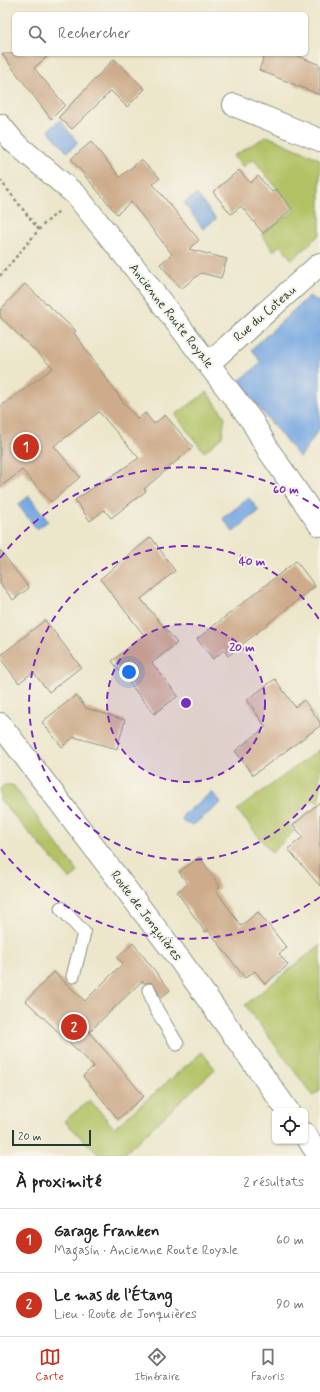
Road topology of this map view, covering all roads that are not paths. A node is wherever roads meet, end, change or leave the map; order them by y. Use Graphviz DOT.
graph roads {
  1 [pos="234,105"];
  2 [pos="0,125"];
  3 [pos="320,140"];
  4 [pos="320,264"];
  5 [pos="209,363"];
  6 [pos="320,525"];
  7 [pos="0,724"];
  8 [pos="61,908"];
  9 [pos="73,976"];
  10 [pos="150,990"];
  11 [pos="177,1044"];
  12 [pos="286,1108"];
  1 -- 3 [label="street"];
  2 -- 5 [label="street, Ancienne Route Royale"];
  4 -- 5 [label="street, Rue du Coteau"];
  5 -- 6 [label="street, Ancienne Route Royale"];
  7 -- 12 [label="street, Route de Jonquières"];
  8 -- 9 [label="lane"];
  10 -- 11 [label="lane"];
}
